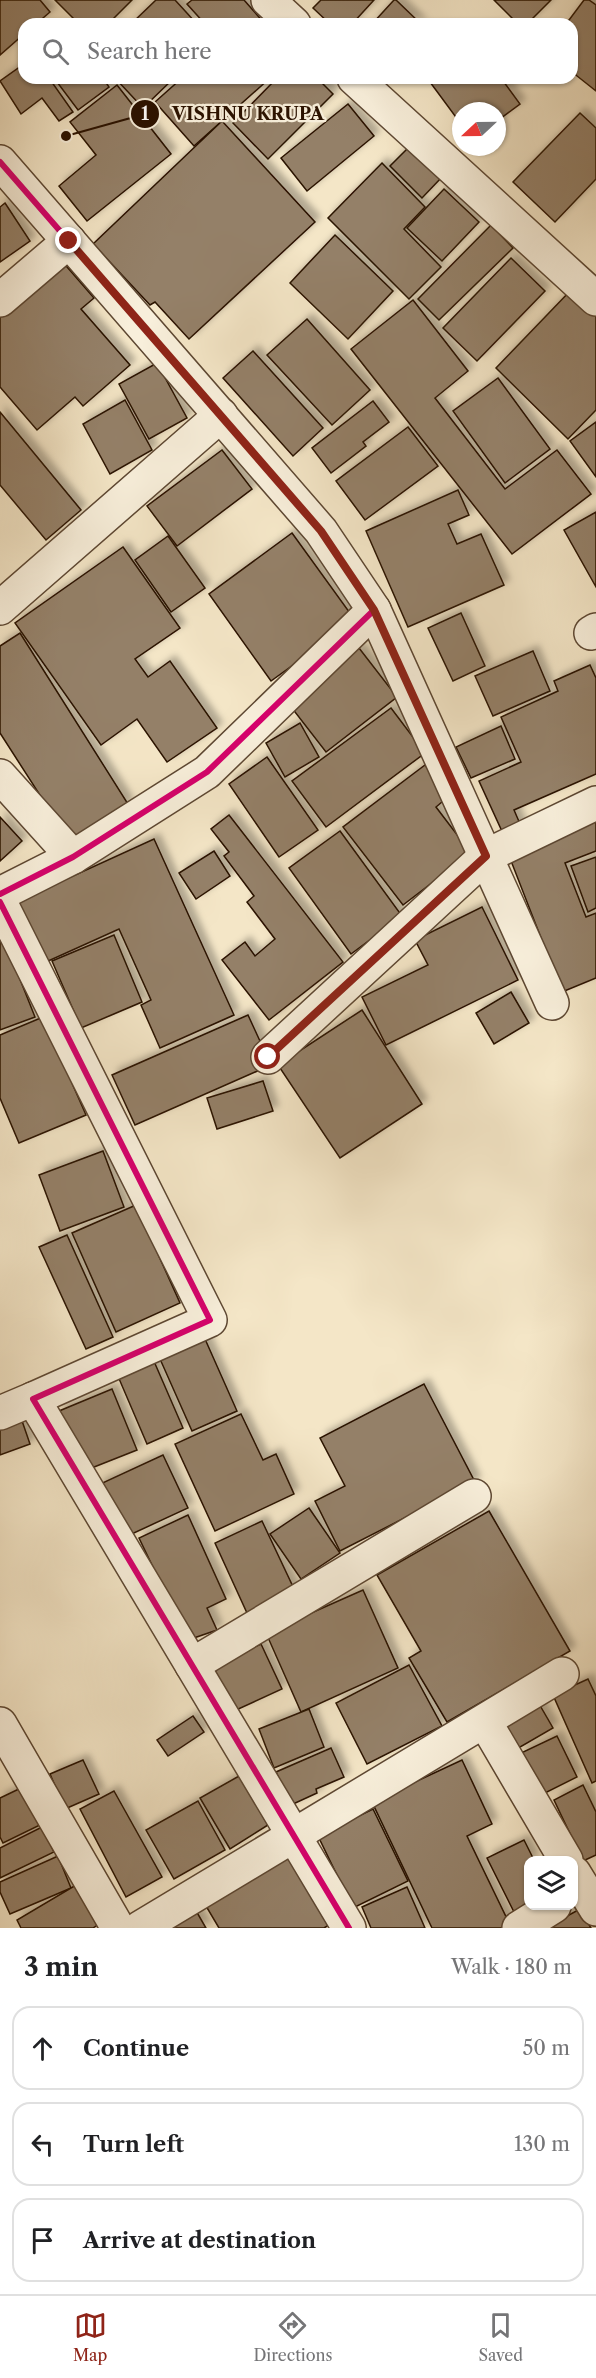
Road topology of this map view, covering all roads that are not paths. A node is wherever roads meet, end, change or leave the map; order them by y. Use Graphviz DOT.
graph roads {
  1 [pos="268,0"];
  2 [pos="288,18"];
  3 [pos="361,84"];
  4 [pos="0,162"];
  5 [pos="69,241"];
  6 [pos="596,298"];
  7 [pos="0,300"];
  8 [pos="221,415"];
  9 [pos="0,608"];
  10 [pos="374,610"];
  11 [pos="0,776"];
  12 [pos="596,803"];
  13 [pos="486,856"];
  14 [pos="73,857"];
  15 [pos="0,894"];
  16 [pos="0,902"];
  17 [pos="552,1003"];
  18 [pos="268,1057"];
  19 [pos="33,1399"];
  20 [pos="0,1413"];
  21 [pos="474,1496"];
  22 [pos="192,1665"];
  23 [pos="562,1674"];
  24 [pos="485,1722"];
  25 [pos="0,1724"];
  26 [pos="293,1834"];
  27 [pos="581,1884"];
  28 [pos="546,1910"];
  29 [pos="118,1928"];
  30 [pos="140,1928"];
  31 [pos="349,1928"];
  32 [pos="519,1928"];
  1 -- 2 [label="street"];
  3 -- 6 [label="street"];
  4 -- 5 [label="street"];
  5 -- 7 [label="street"];
  5 -- 8 [label="street"];
  8 -- 9 [label="street"];
  8 -- 10 [label="street"];
  10 -- 13 [label="street"];
  10 -- 14 [label="street"];
  11 -- 14 [label="street"];
  12 -- 13 [label="street"];
  13 -- 17 [label="street"];
  13 -- 18 [label="street"];
  14 -- 15 [label="street"];
  16 -- 19 [label="street"];
  19 -- 20 [label="street"];
  19 -- 22 [label="street"];
  21 -- 22 [label="street"];
  22 -- 26 [label="street"];
  23 -- 24 [label="street"];
  24 -- 26 [label="street"];
  24 -- 27 [label="street"];
  25 -- 29 [label="street"];
  26 -- 30 [label="street"];
  26 -- 31 [label="street"];
  28 -- 32 [label="street"];
}
